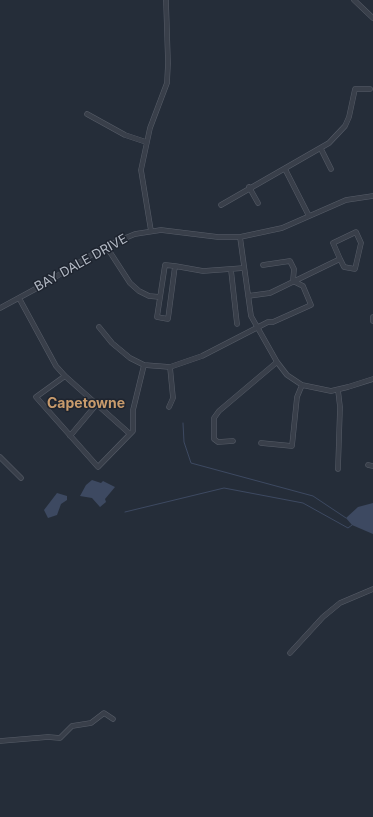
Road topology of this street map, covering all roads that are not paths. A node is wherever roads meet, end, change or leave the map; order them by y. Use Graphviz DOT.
graph roads {
  1 [pos="166,0"];
  2 [pos="354,0"];
  3 [pos="373,18"];
  4 [pos="370,89"];
  5 [pos="87,114"];
  6 [pos="146,142"];
  7 [pos="321,149"];
  8 [pos="285,169"];
  9 [pos="331,169"];
  10 [pos="250,187"];
  11 [pos="373,196"];
  12 [pos="258,203"];
  13 [pos="221,205"];
  14 [pos="310,216"];
  15 [pos="151,231"];
  16 [pos="240,237"];
  17 [pos="106,246"];
  18 [pos="340,259"];
  19 [pos="263,265"];
  20 [pos="174,266"];
  21 [pos="244,268"];
  22 [pos="231,270"];
  23 [pos="293,281"];
  24 [pos="248,296"];
  25 [pos="160,297"];
  26 [pos="19,298"];
  27 [pos="0,308"];
  28 [pos="373,317"];
  29 [pos="373,321"];
  30 [pos="237,324"];
  31 [pos="99,326"];
  32 [pos="256,327"];
  33 [pos="277,362"];
  34 [pos="144,365"];
  35 [pos="170,367"];
  36 [pos="65,376"];
  37 [pos="373,379"];
  38 [pos="302,385"];
  39 [pos="338,390"];
  40 [pos="96,405"];
  41 [pos="169,407"];
  42 [pos="130,434"];
  43 [pos="70,436"];
  44 [pos="233,441"];
  45 [pos="261,443"];
  46 [pos="0,457"];
  47 [pos="338,469"];
  48 [pos="21,478"];
  49 [pos="373,590"];
  50 [pos="290,653"];
  51 [pos="113,719"];
  52 [pos="0,741"];
  1 -- 6 [label="street"];
  2 -- 3 [label="street"];
  4 -- 7 [label="street"];
  5 -- 6 [label="street"];
  6 -- 15 [label="street"];
  7 -- 8 [label="street"];
  7 -- 9 [label="street"];
  8 -- 10 [label="street"];
  8 -- 14 [label="street"];
  10 -- 12 [label="street"];
  10 -- 13 [label="street"];
  11 -- 14 [label="street, BAY DALE DRIVE"];
  14 -- 16 [label="street, BAY DALE DRIVE"];
  15 -- 16 [label="street, BAY DALE DRIVE"];
  15 -- 17 [label="street, BAY DALE DRIVE"];
  16 -- 21 [label="street"];
  17 -- 25 [label="street"];
  17 -- 26 [label="street, BAY DALE DRIVE"];
  18 -- 18 [label="street"];
  18 -- 23 [label="street"];
  19 -- 23 [label="street"];
  20 -- 22 [label="street"];
  20 -- 25 [label="street"];
  20 -- 25 [label="street"];
  21 -- 22 [label="street"];
  21 -- 24 [label="street"];
  22 -- 30 [label="street"];
  23 -- 24 [label="street"];
  23 -- 32 [label="street"];
  24 -- 32 [label="street"];
  26 -- 27 [label="street, BAY DALE DRIVE"];
  26 -- 36 [label="street"];
  28 -- 29 [label="street"];
  31 -- 34 [label="street"];
  32 -- 33 [label="street"];
  32 -- 35 [label="street"];
  33 -- 38 [label="street"];
  33 -- 44 [label="street"];
  34 -- 35 [label="street"];
  34 -- 42 [label="street"];
  35 -- 41 [label="street"];
  36 -- 40 [label="street"];
  36 -- 43 [label="street"];
  37 -- 39 [label="street"];
  38 -- 39 [label="street"];
  38 -- 45 [label="street"];
  39 -- 47 [label="street"];
  40 -- 42 [label="street"];
  40 -- 43 [label="street"];
  42 -- 43 [label="street"];
  46 -- 48 [label="street"];
  49 -- 50 [label="street"];
  51 -- 52 [label="street"];
}
